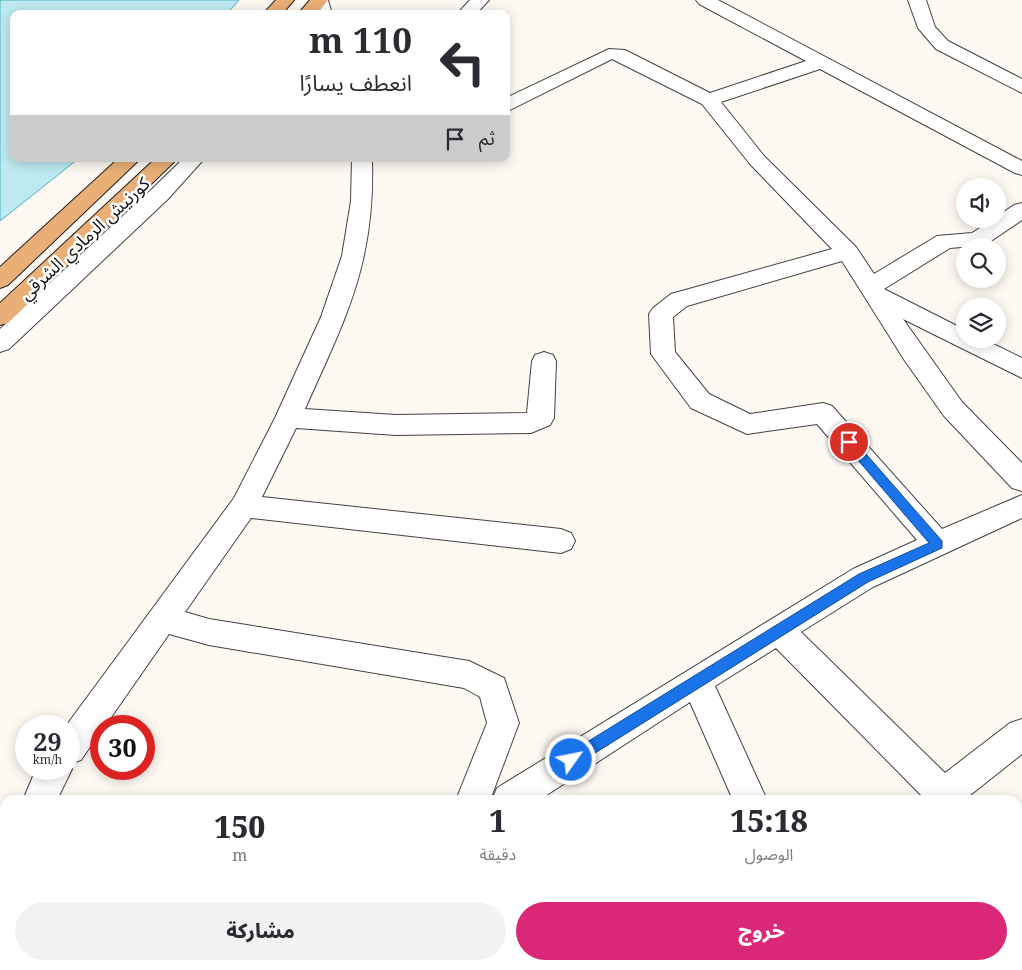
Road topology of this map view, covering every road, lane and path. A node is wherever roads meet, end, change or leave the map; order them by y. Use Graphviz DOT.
graph roads {
  1 [pos="285,0"];
  2 [pos="319,0"];
  3 [pos="480,0"];
  4 [pos="706,0"];
  5 [pos="917,0"];
  6 [pos="276,10"];
  7 [pos="310,10"];
  8 [pos="470,10"];
  9 [pos="822,62"];
  10 [pos="1022,87"];
  11 [pos="709,100"];
  12 [pos="510,104"];
  13 [pos="127,162"];
  14 [pos="164,162"];
  15 [pos="191,162"];
  16 [pos="362,162"];
  17 [pos="1022,170"];
  18 [pos="1022,210"];
  19 [pos="848,252"];
  20 [pos="0,280"];
  21 [pos="872,290"];
  22 [pos="0,317"];
  23 [pos="0,343"];
  24 [pos="544,360"];
  25 [pos="1022,369"];
  26 [pos="288,418"];
  27 [pos="1022,480"];
  28 [pos="244,506"];
  29 [pos="1022,506"];
  30 [pos="561,541"];
  31 [pos="938,544"];
  32 [pos="163,618"];
  33 [pos="778,630"];
  34 [pos="697,680"];
  35 [pos="80,734"];
  36 [pos="1022,734"];
  37 [pos="50,780"];
  38 [pos="42,795"];
  39 [pos="475,795"];
  40 [pos="517,795"];
  41 [pos="748,795"];
  42 [pos="937,795"];
  43 [pos="944,795"];
  1 -- 6 [label="main road"];
  2 -- 7 [label="main road"];
  3 -- 8 [label="street"];
  4 -- 9 [label="street"];
  5 -- 10 [label="street"];
  9 -- 11 [label="street"];
  9 -- 17 [label="street"];
  11 -- 12 [label="street"];
  11 -- 19 [label="street"];
  13 -- 20 [label="main road, كورنيش الرمادي الشرقي"];
  14 -- 22 [label="main road, كورنيش الرمادي الشرقي"];
  15 -- 23 [label="street"];
  16 -- 26 [label="street"];
  18 -- 21 [label="street"];
  19 -- 21 [label="street"];
  19 -- 31 [label="street"];
  21 -- 25 [label="street"];
  21 -- 27 [label="street"];
  24 -- 26 [label="street"];
  26 -- 28 [label="street"];
  28 -- 30 [label="street"];
  28 -- 32 [label="street"];
  29 -- 31 [label="street"];
  31 -- 33 [label="street"];
  32 -- 35 [label="street"];
  32 -- 39 [label="street"];
  33 -- 34 [label="street"];
  33 -- 42 [label="street"];
  34 -- 40 [label="street"];
  34 -- 41 [label="street"];
  36 -- 43 [label="street"];
  37 -- 38 [label="street"];
}
